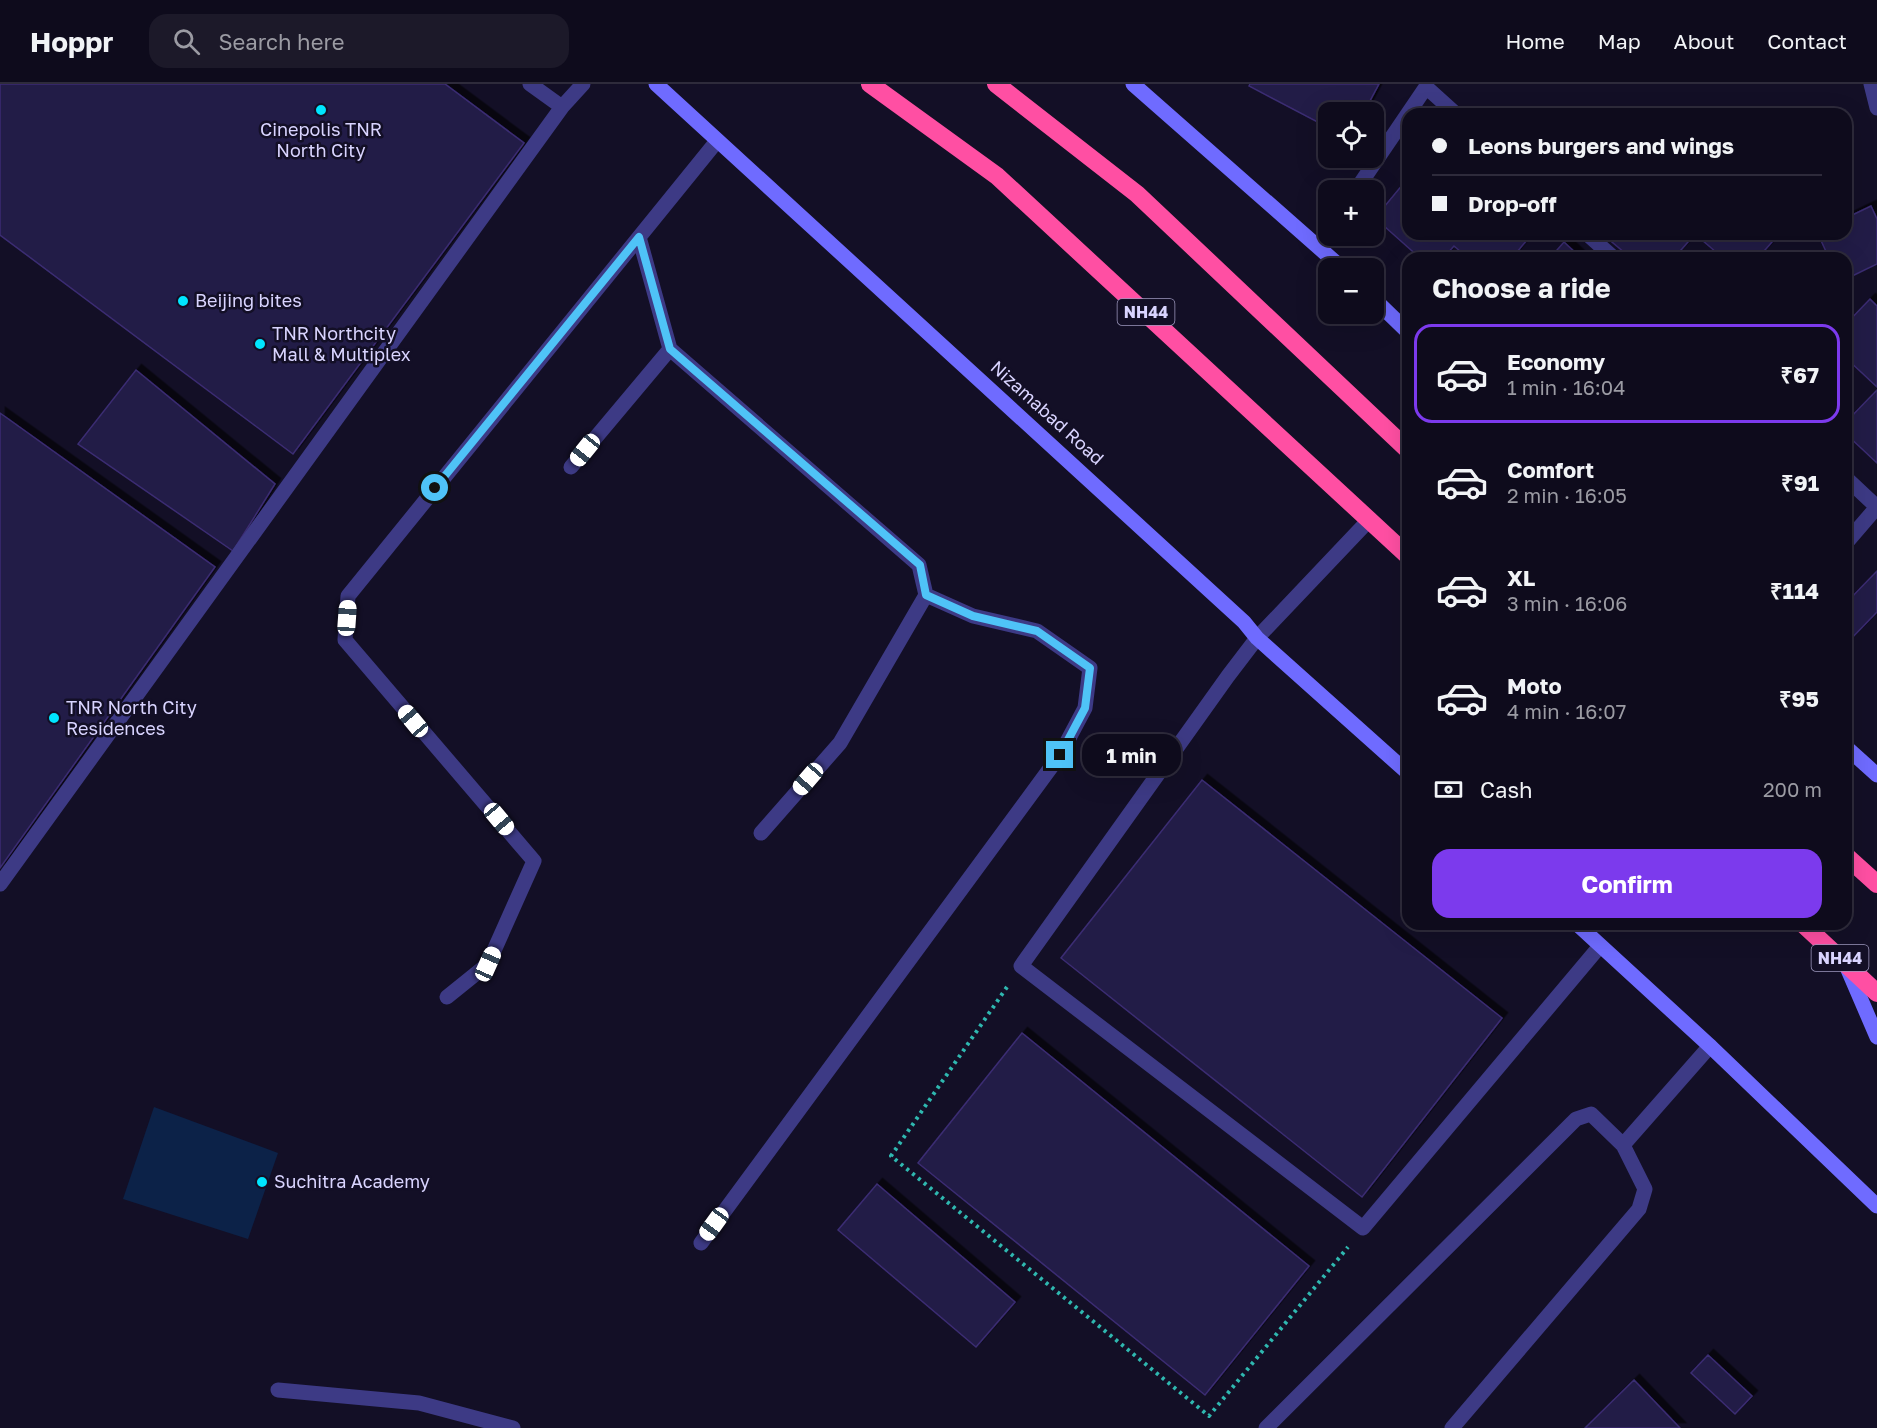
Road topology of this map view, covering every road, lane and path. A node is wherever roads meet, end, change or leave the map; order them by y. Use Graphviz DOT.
graph roads {
  1 [pos="530,84"];
  2 [pos="584,84"];
  3 [pos="656,84"];
  4 [pos="870,84"];
  5 [pos="996,84"];
  6 [pos="1133,84"];
  7 [pos="1871,84"];
  8 [pos="1427,86"];
  9 [pos="562,107"];
  10 [pos="1412,108"];
  11 [pos="1450,108"];
  12 [pos="1877,108"];
  13 [pos="1402,123"];
  14 [pos="717,141"];
  15 [pos="1363,180"];
  16 [pos="639,237"];
  17 [pos="1594,240"];
  18 [pos="1318,245"];
  19 [pos="1319,246"];
  20 [pos="1607,252"];
  21 [pos="1332,258"];
  22 [pos="1384,309"];
  23 [pos="1402,326"];
  24 [pos="670,349"];
  25 [pos="1402,444"];
  26 [pos="572,467"];
  27 [pos="1852,484"];
  28 [pos="1877,507"];
  29 [pos="1370,519"];
  30 [pos="1852,536"];
  31 [pos="1402,550"];
  32 [pos="926,595"];
  33 [pos="1257,639"];
  34 [pos="1852,752"];
  35 [pos="1402,768"];
  36 [pos="1877,775"];
  37 [pos="761,833"];
  38 [pos="1852,861"];
  39 [pos="0,884"];
  40 [pos="1877,884"];
  41 [pos="1583,930"];
  42 [pos="1809,930"];
  43 [pos="1600,946"];
  44 [pos="1844,962"];
  45 [pos="1022,966"];
  46 [pos="1877,993"];
  47 [pos="447,997"];
  48 [pos="1877,1037"];
  49 [pos="1710,1046"];
  50 [pos="1623,1144"];
  51 [pos="1877,1206"];
  52 [pos="1363,1228"];
  53 [pos="700,1243"];
  54 [pos="278,1390"];
  55 [pos="513,1428"];
  56 [pos="1266,1428"];
  57 [pos="1452,1428"];
  1 -- 9 [label="street"];
  2 -- 9 [label="street"];
  3 -- 14 [label="main road, Nizamabad Road"];
  4 -- 29 [label="highway, NH44"];
  5 -- 25 [label="highway"];
  6 -- 18 [label="main road"];
  7 -- 12 [label="street"];
  8 -- 10 [label="street"];
  8 -- 11 [label="street"];
  9 -- 39 [label="street"];
  13 -- 15 [label="street"];
  14 -- 16 [label="street"];
  14 -- 33 [label="main road, Nizamabad Road"];
  16 -- 24 [label="street"];
  16 -- 47 [label="street"];
  17 -- 20 [label="street"];
  19 -- 21 [label="main road"];
  22 -- 23 [label="main road"];
  24 -- 26 [label="street"];
  24 -- 32 [label="street"];
  27 -- 28 [label="street"];
  28 -- 30 [label="street"];
  29 -- 31 [label="highway, NH44"];
  29 -- 33 [label="street"];
  32 -- 37 [label="street"];
  32 -- 53 [label="street"];
  33 -- 35 [label="main road, Nizamabad Road"];
  33 -- 45 [label="street"];
  34 -- 36 [label="main road"];
  38 -- 40 [label="highway"];
  41 -- 43 [label="main road"];
  42 -- 44 [label="highway, NH44"];
  43 -- 49 [label="main road"];
  43 -- 52 [label="street"];
  44 -- 46 [label="highway, NH44"];
  44 -- 48 [label="main road"];
  45 -- 52 [label="street"];
  45 -- 52 [label="path"];
  49 -- 50 [label="street"];
  49 -- 51 [label="main road"];
  50 -- 56 [label="street"];
  50 -- 57 [label="street"];
  54 -- 55 [label="street"];
}
